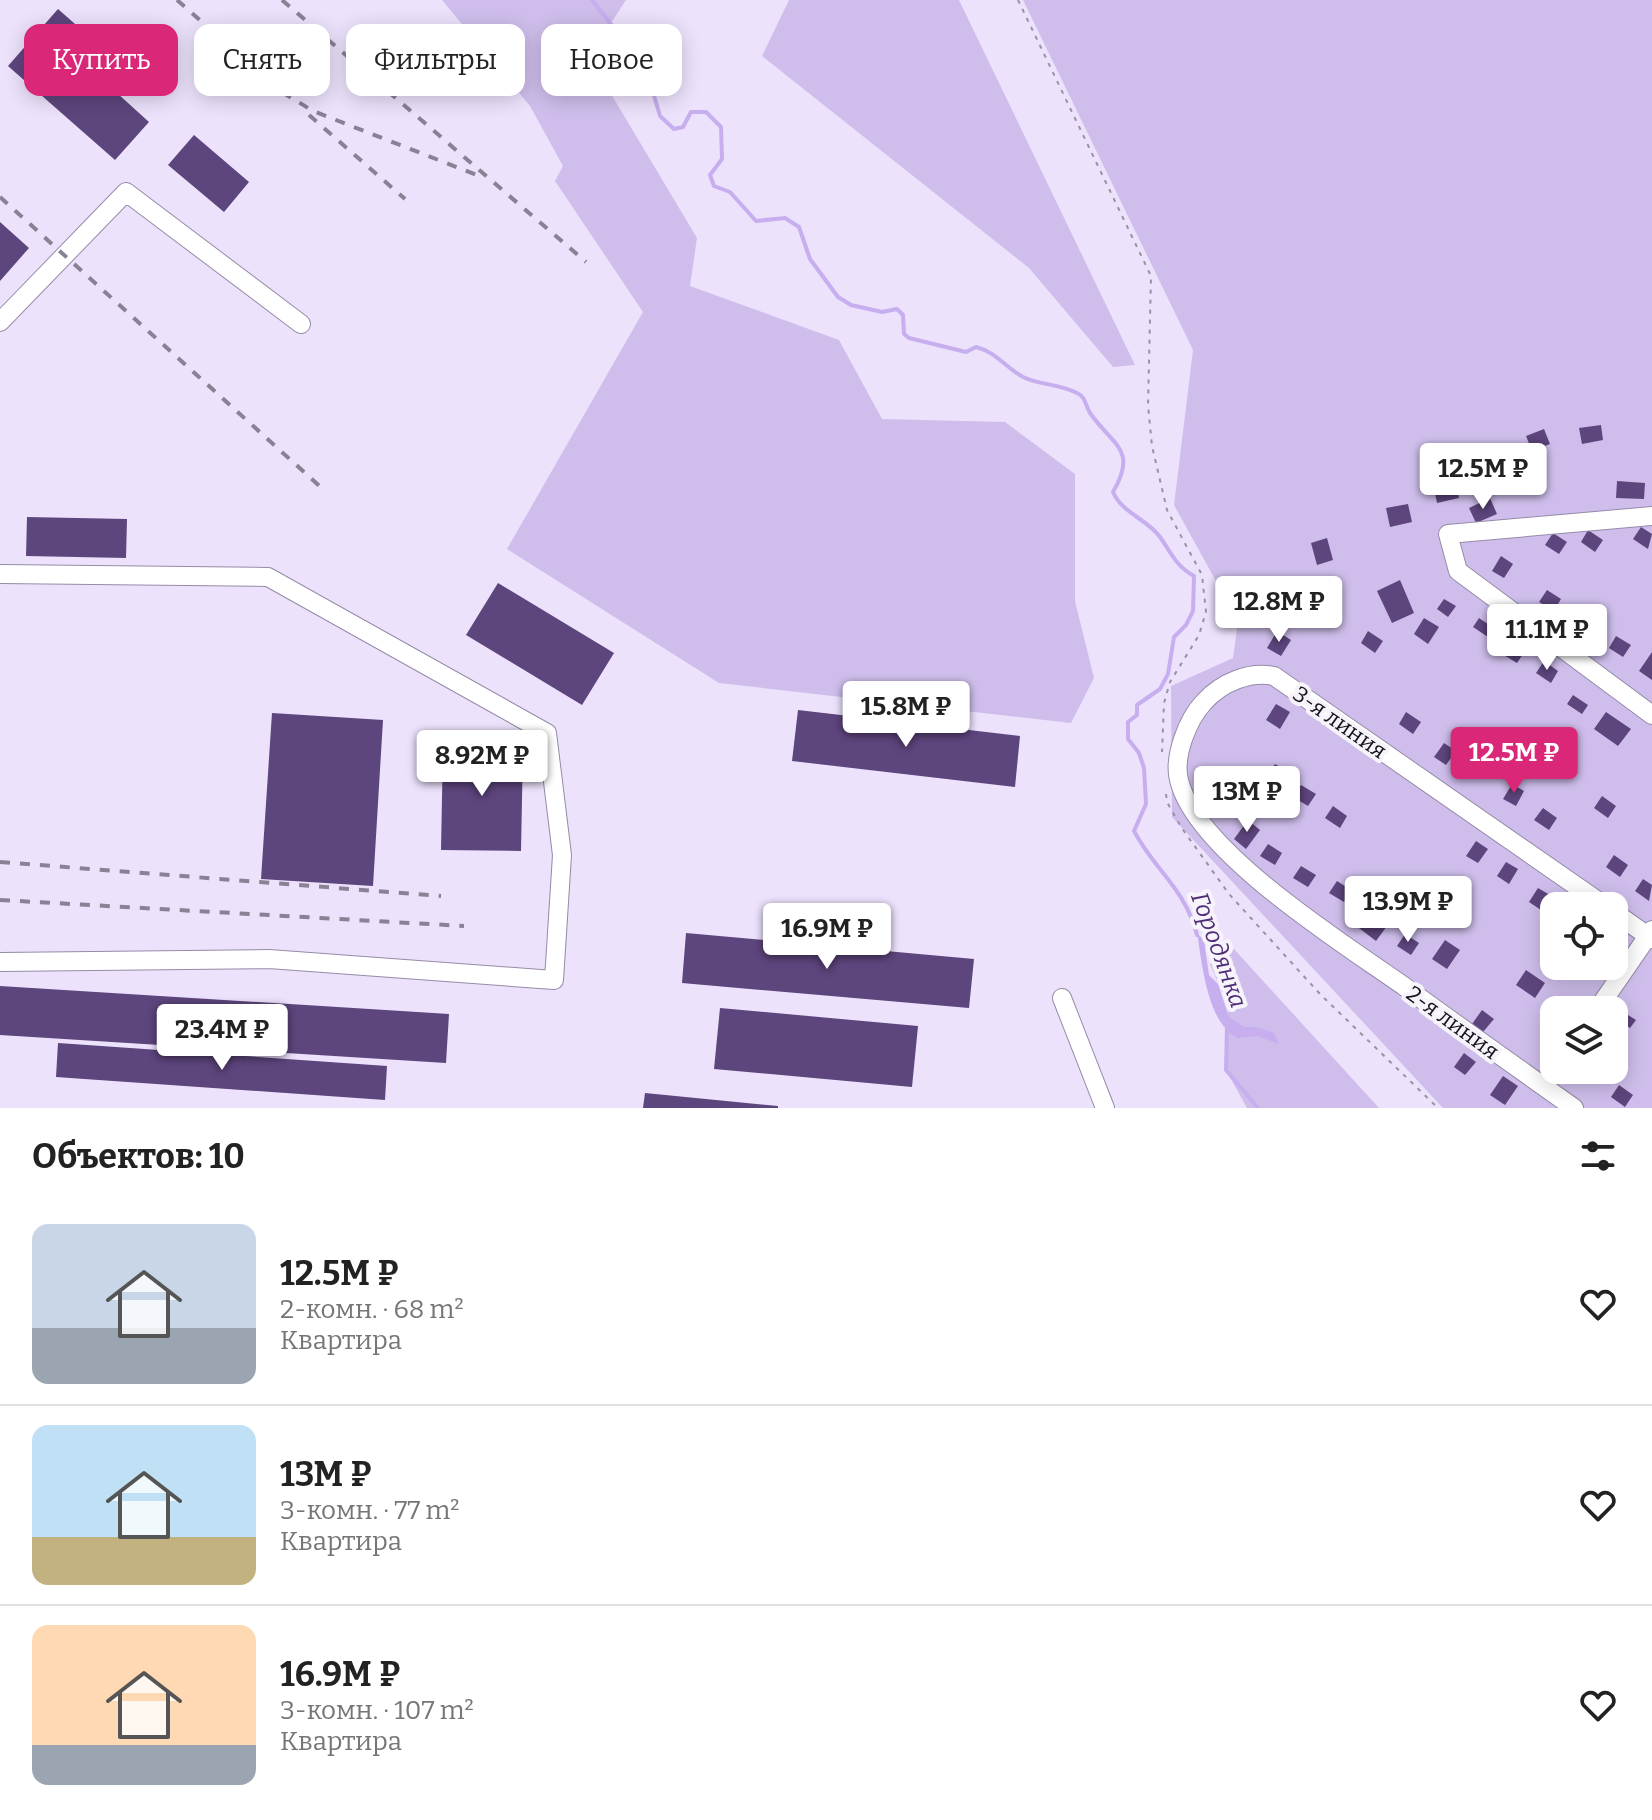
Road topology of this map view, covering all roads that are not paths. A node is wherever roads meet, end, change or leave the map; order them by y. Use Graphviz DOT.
graph roads {
  1 [pos="0,322"];
  2 [pos="301,324"];
  3 [pos="1652,516"];
  4 [pos="0,574"];
  5 [pos="1652,715"];
  6 [pos="1191,716"];
  7 [pos="1585,892"];
  8 [pos="1628,921"];
  9 [pos="1651,935"];
  10 [pos="0,962"];
  11 [pos="1607,996"];
  12 [pos="1062,998"];
  13 [pos="1546,1084"];
  14 [pos="1544,1087"];
  15 [pos="1105,1108"];
  16 [pos="1574,1108"];
  1 -- 2 [label="lane"];
  3 -- 5 [label="lane"];
  4 -- 10 [label="lane"];
  6 -- 7 [label="lane, 3-я линия"];
  6 -- 14 [label="lane, 2-я линия"];
  8 -- 9 [label="lane"];
  9 -- 11 [label="lane"];
  12 -- 15 [label="lane"];
  13 -- 14 [label="lane"];
  14 -- 16 [label="lane, 2-я линия"];
}
